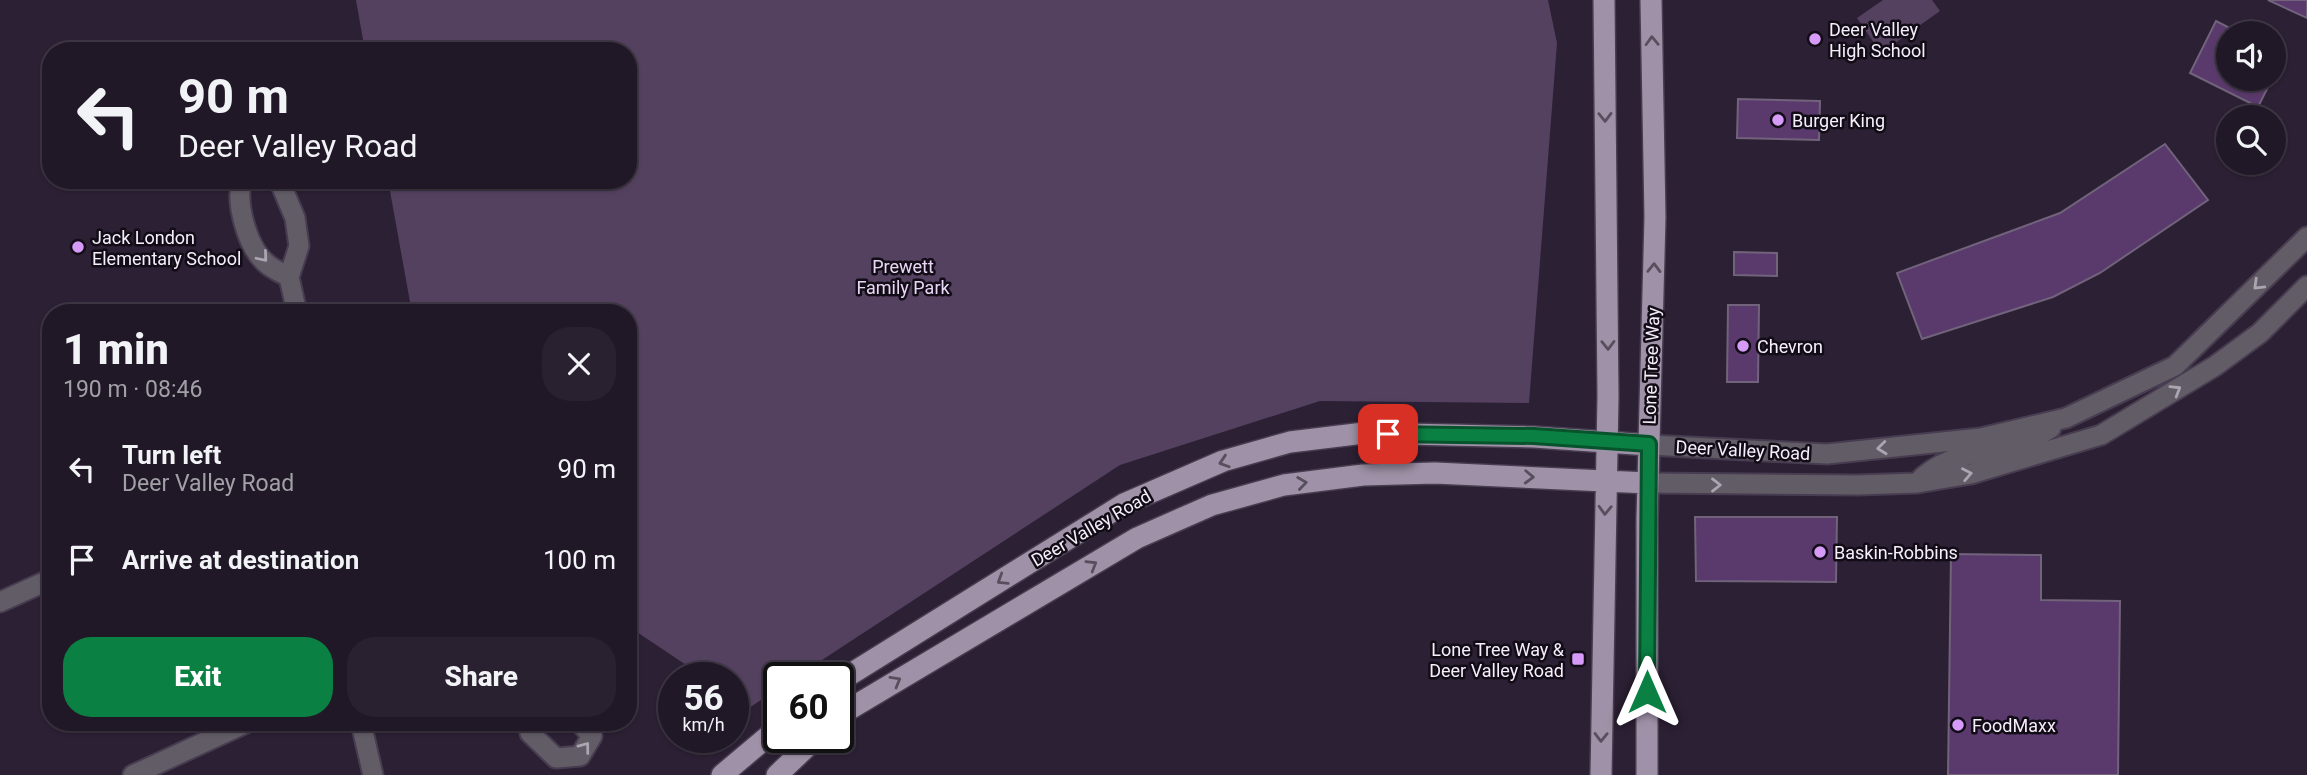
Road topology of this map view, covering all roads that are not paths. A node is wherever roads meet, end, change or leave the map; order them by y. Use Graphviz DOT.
graph roads {
  1 [pos="1604,0"];
  2 [pos="1651,0"];
  3 [pos="242,189"];
  4 [pos="283,189"];
  5 [pos="2307,237"];
  6 [pos="289,278"];
  7 [pos="2307,286"];
  8 [pos="294,304"];
  9 [pos="2066,418"];
  10 [pos="1607,442"];
  11 [pos="1649,444"];
  12 [pos="1606,481"];
  13 [pos="1648,483"];
  14 [pos="1917,483"];
  15 [pos="42,583"];
  16 [pos="0,603"];
  17 [pos="854,672"];
  18 [pos="854,706"];
  19 [pos="229,731"];
  20 [pos="363,731"];
  21 [pos="530,731"];
  22 [pos="587,731"];
  23 [pos="763,740"];
  24 [pos="800,753"];
  25 [pos="134,775"];
  26 [pos="373,775"];
  27 [pos="722,775"];
  28 [pos="777,775"];
  29 [pos="1601,775"];
  30 [pos="1647,775"];
  1 -- 10 [label="main road, one-way"];
  11 -- 2 [label="main road, Lone Tree Way, one-way"];
  3 -- 6 [label="street, one-way"];
  4 -- 6 [label="street"];
  5 -- 9 [label="street, Deer Valley Road, one-way"];
  6 -- 8 [label="street"];
  14 -- 7 [label="street, Deer Valley Road, one-way"];
  9 -- 11 [label="street, Deer Valley Road, one-way"];
  9 -- 14 [label="street"];
  10 -- 11 [label="main road, Deer Valley Road"];
  10 -- 12 [label="main road"];
  10 -- 17 [label="main road, Deer Valley Road, one-way"];
  11 -- 13 [label="main road, Lone Tree Way"];
  12 -- 13 [label="main road, Deer Valley Road"];
  18 -- 12 [label="main road, Deer Valley Road, one-way"];
  12 -- 29 [label="main road, one-way"];
  13 -- 14 [label="street, Deer Valley Road, one-way"];
  13 -- 30 [label="main road, Lone Tree Way"];
  15 -- 16 [label="street"];
  19 -- 25 [label="street"];
  20 -- 26 [label="street"];
  21 -- 22 [label="street, one-way"];
  23 -- 27 [label="main road"];
  24 -- 28 [label="main road"];
}
